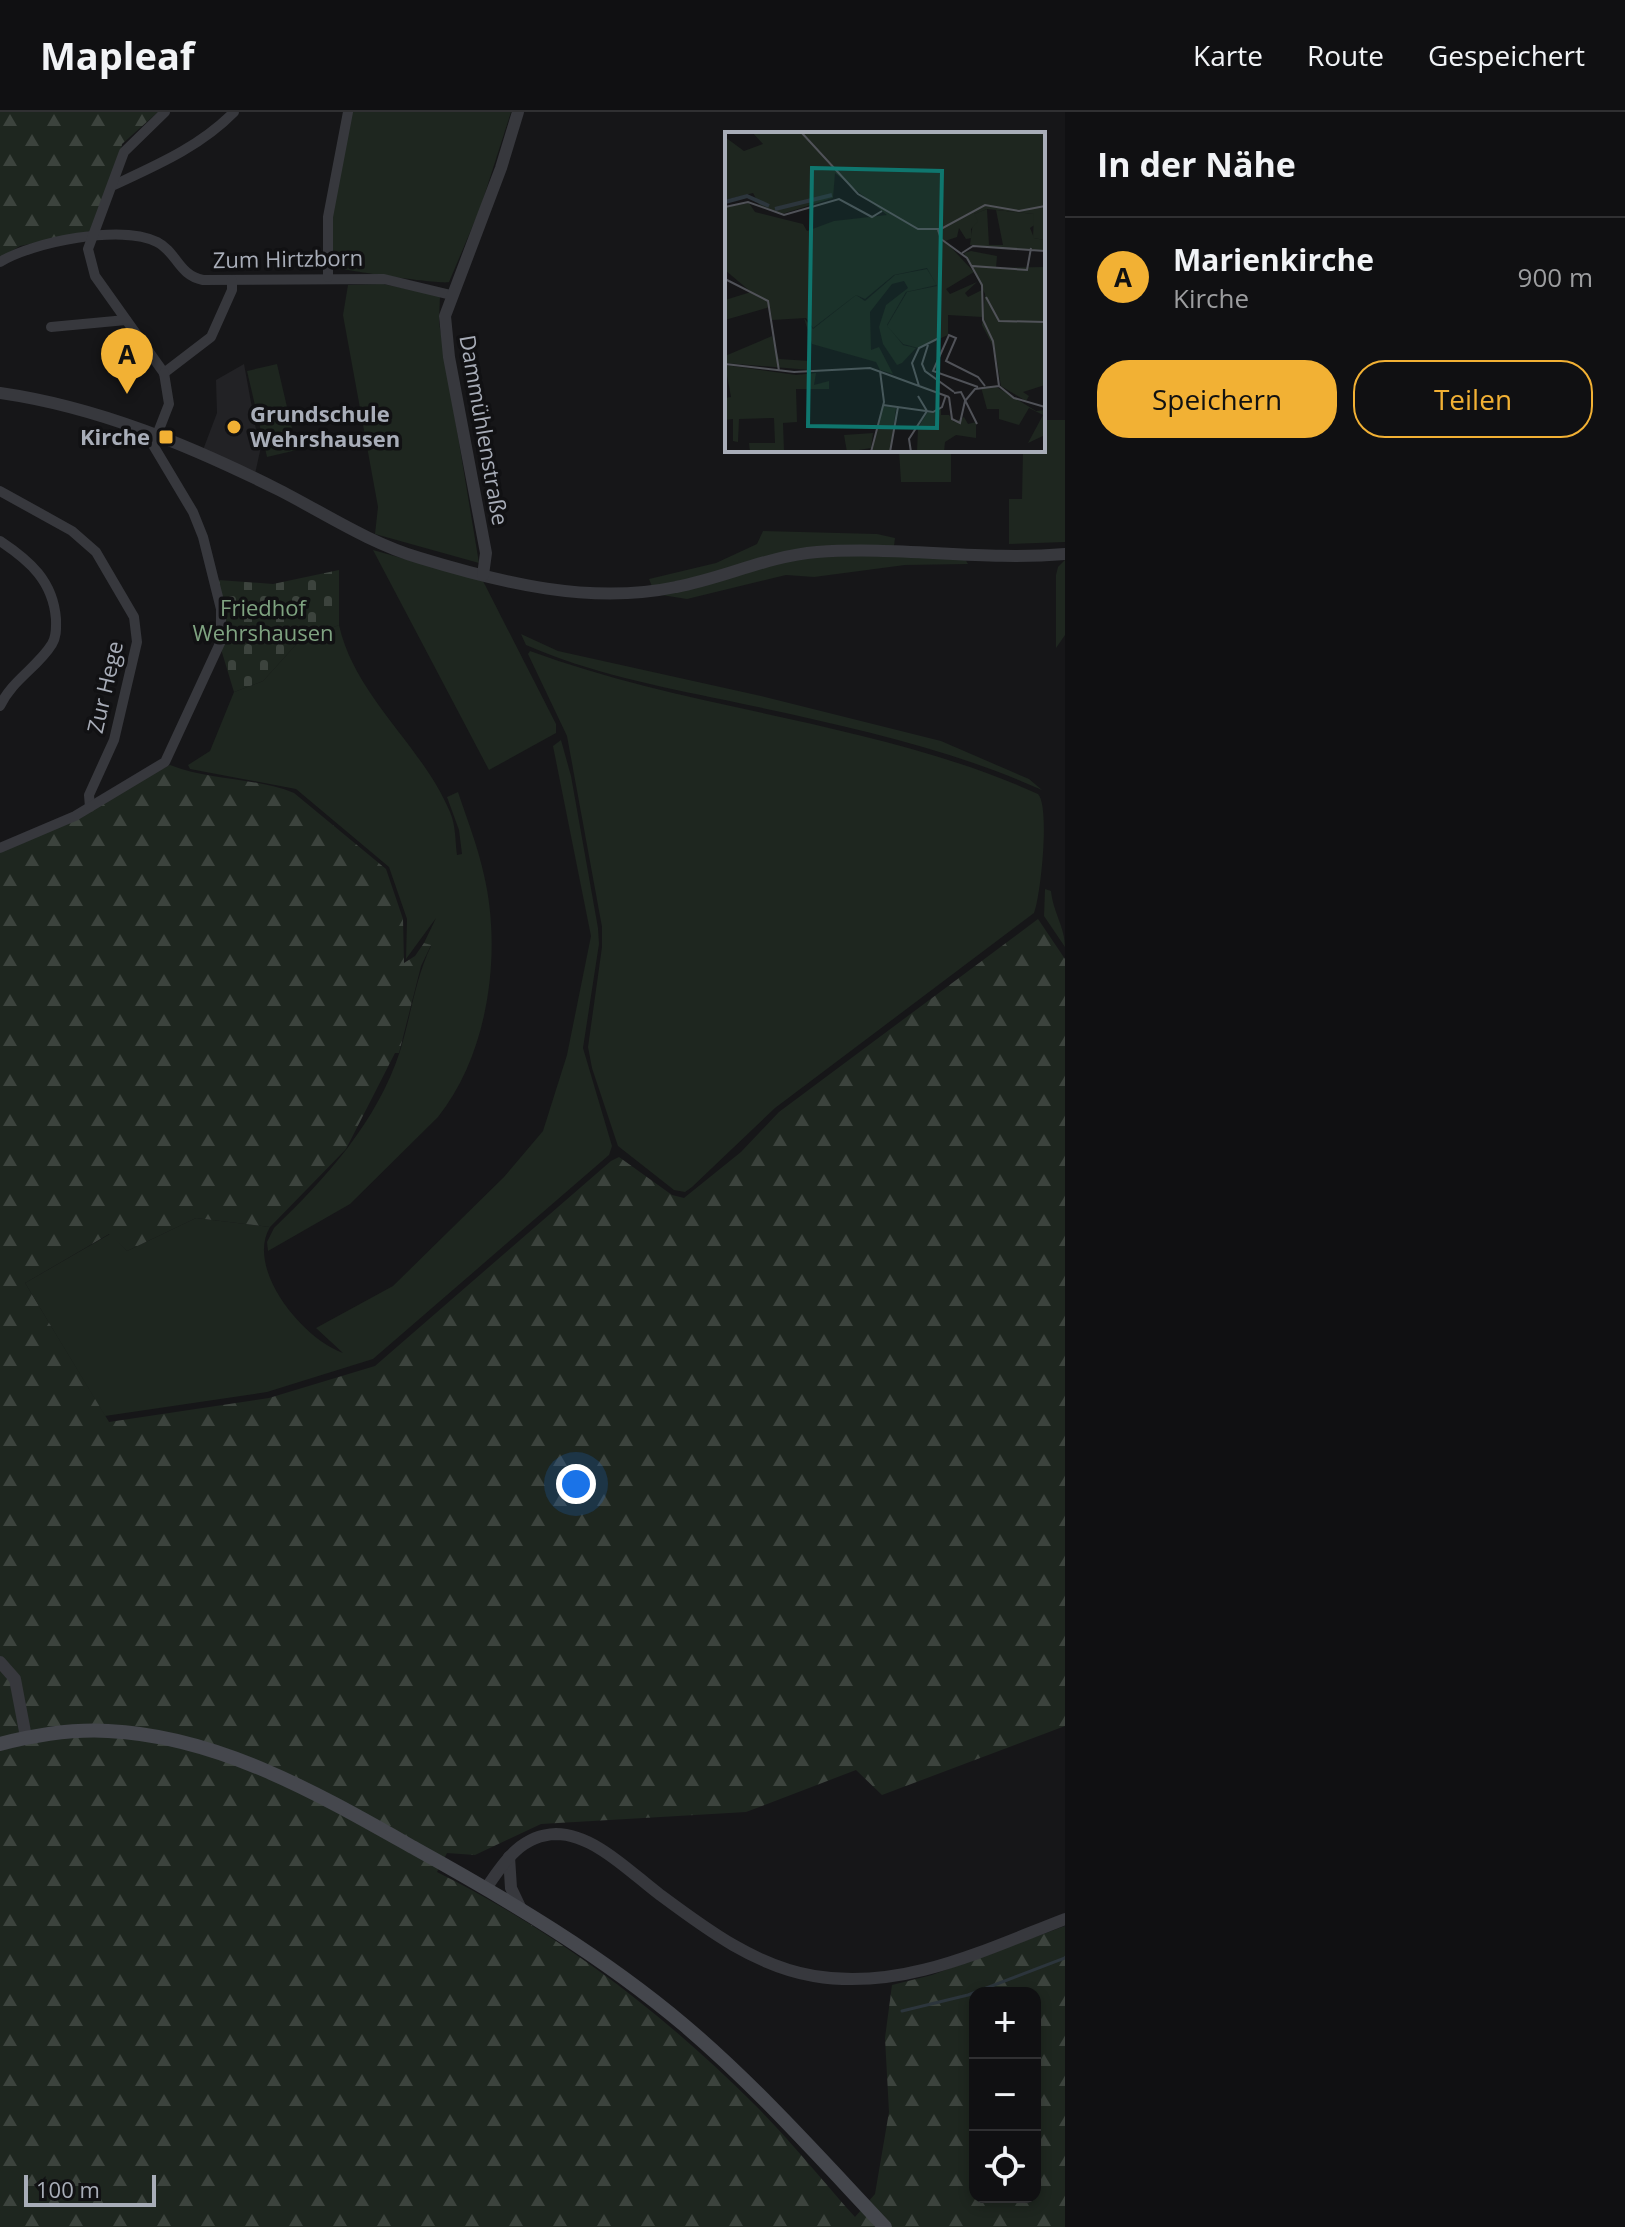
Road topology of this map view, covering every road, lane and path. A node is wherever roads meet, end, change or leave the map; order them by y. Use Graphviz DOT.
graph roads {
  1 [pos="165,112"];
  2 [pos="234,112"];
  3 [pos="348,112"];
  4 [pos="518,112"];
  5 [pos="114,185"];
  6 [pos="90,239"];
  7 [pos="0,262"];
  8 [pos="328,277"];
  9 [pos="232,280"];
  10 [pos="451,295"];
  11 [pos="126,320"];
  12 [pos="51,327"];
  13 [pos="164,373"];
  14 [pos="0,393"];
  15 [pos="155,436"];
  16 [pos="0,491"];
  17 [pos="0,541"];
  18 [pos="1065,554"];
  19 [pos="483,575"];
  20 [pos="0,706"];
  21 [pos="90,807"];
  22 [pos="0,848"];
  23 [pos="0,1662"];
  24 [pos="26,1737"];
  25 [pos="0,1744"];
  26 [pos="509,1857"];
  27 [pos="487,1887"];
  28 [pos="521,1909"];
  29 [pos="1065,1919"];
  30 [pos="885,2227"];
  1 -- 5 [label="street"];
  2 -- 5 [label="street"];
  3 -- 8 [label="street"];
  4 -- 10 [label="street, Dammühlenstraße"];
  5 -- 6 [label="street"];
  6 -- 7 [label="street, Zum Hirtzborn"];
  6 -- 9 [label="street, Zum Hirtzborn"];
  6 -- 11 [label="street"];
  8 -- 9 [label="street, Zum Hirtzborn"];
  8 -- 10 [label="street, Zum Hirtzborn"];
  9 -- 13 [label="street"];
  10 -- 19 [label="street, Dammühlenstraße"];
  11 -- 12 [label="street"];
  11 -- 13 [label="street"];
  13 -- 15 [label="street"];
  14 -- 15 [label="street"];
  15 -- 19 [label="street"];
  15 -- 21 [label="street"];
  16 -- 21 [label="street, Zur Hege"];
  17 -- 20 [label="street"];
  18 -- 19 [label="street"];
  21 -- 22 [label="street"];
  23 -- 24 [label="street"];
  24 -- 25 [label="main road"];
  24 -- 27 [label="main road"];
  26 -- 27 [label="street"];
  26 -- 28 [label="street"];
  26 -- 29 [label="street"];
  27 -- 28 [label="main road"];
  28 -- 30 [label="main road"];
}
